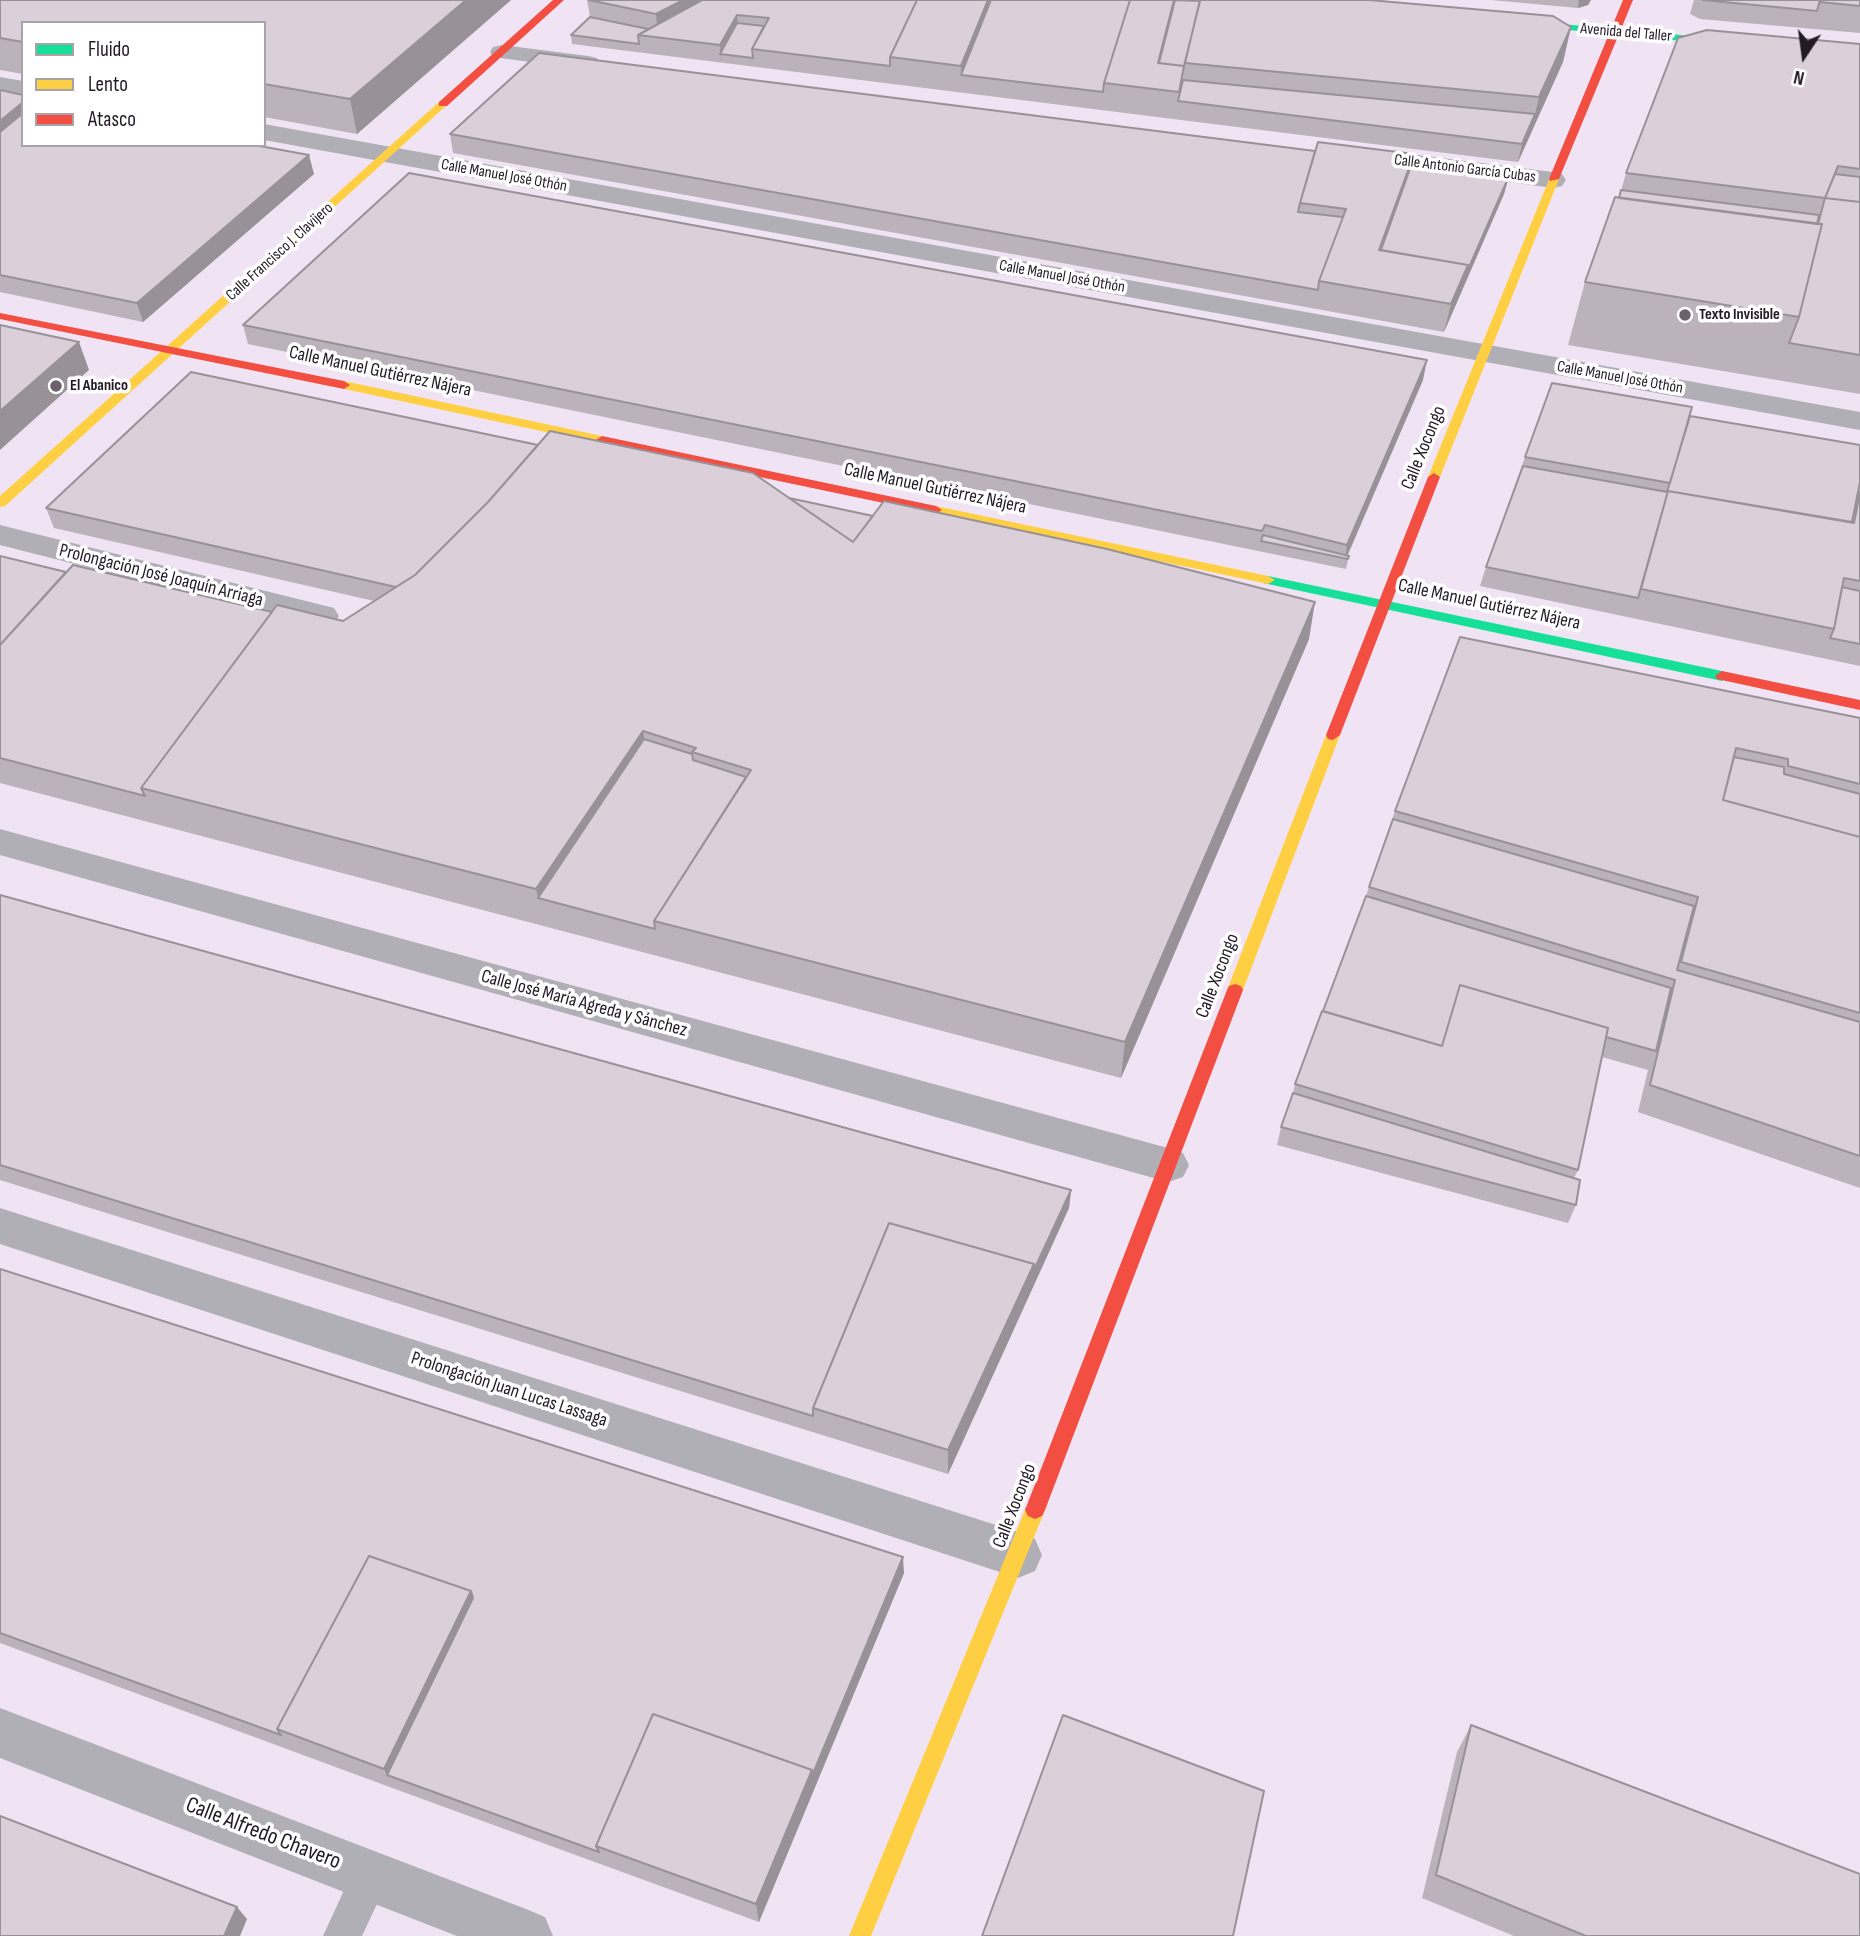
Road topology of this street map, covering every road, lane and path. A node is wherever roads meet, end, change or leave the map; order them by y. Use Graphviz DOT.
graph roads {
  1 [pos="559,0"];
  2 [pos="1628,0"];
  3 [pos="1507,22"];
  4 [pos="1614,32"];
  5 [pos="1755,45"];
  6 [pos="502,52"];
  7 [pos="612,66"];
  8 [pos="0,84"];
  9 [pos="21,88"];
  10 [pos="266,132"];
  11 [pos="1332,153"];
  12 [pos="388,154"];
  13 [pos="1553,180"];
  14 [pos="0,316"];
  15 [pos="172,349"];
  16 [pos="1485,354"];
  17 [pos="1860,421"];
  18 [pos="0,503"];
  19 [pos="0,536"];
  20 [pos="1383,604"];
  21 [pos="322,616"];
  22 [pos="1860,705"];
  23 [pos="0,842"];
  24 [pos="1168,1166"];
  25 [pos="0,1226"];
  26 [pos="1018,1555"];
  27 [pos="0,1733"];
  28 [pos="371,1876"];
  29 [pos="342,1936"];
  30 [pos="526,1936"];
  31 [pos="860,1936"];
  1 -- 6 [label="street, Calle Francisco J. Clavijero"];
  2 -- 4 [label="street, Calle Xocongo"];
  3 -- 4 [label="street, Avenida del Taller"];
  4 -- 5 [label="street, Avenida del Taller"];
  4 -- 13 [label="street, Calle Xocongo"];
  6 -- 7 [label="street"];
  6 -- 12 [label="street, Calle Francisco J. Clavijero"];
  8 -- 9 [label="street"];
  10 -- 12 [label="street, Calle Manuel José Othón"];
  11 -- 13 [label="street, Calle Antonio García Cubas"];
  12 -- 15 [label="street, Calle Francisco J. Clavijero"];
  12 -- 16 [label="street, Calle Manuel José Othón"];
  13 -- 16 [label="street, Calle Xocongo"];
  14 -- 15 [label="street, Calle Manuel Gutiérrez Nájera"];
  15 -- 18 [label="street, Calle Francisco J. Clavijero"];
  15 -- 20 [label="street, Calle Manuel Gutiérrez Nájera"];
  16 -- 17 [label="street, Calle Manuel José Othón"];
  16 -- 20 [label="street, Calle Xocongo"];
  19 -- 21 [label="street, Prolongación José Joaquín Arriaga"];
  20 -- 22 [label="street, Calle Manuel Gutiérrez Nájera"];
  20 -- 24 [label="street, Calle Xocongo"];
  23 -- 24 [label="street, Calle José María Agreda y Sánchez"];
  24 -- 26 [label="street, Calle Xocongo"];
  25 -- 26 [label="street, Prolongación Juan Lucas Lassaga"];
  26 -- 31 [label="street, Calle Xocongo"];
  27 -- 28 [label="street, Calle Alfredo Chavero"];
  28 -- 29 [label="lane"];
  28 -- 30 [label="street, Calle Alfredo Chavero"];
}
